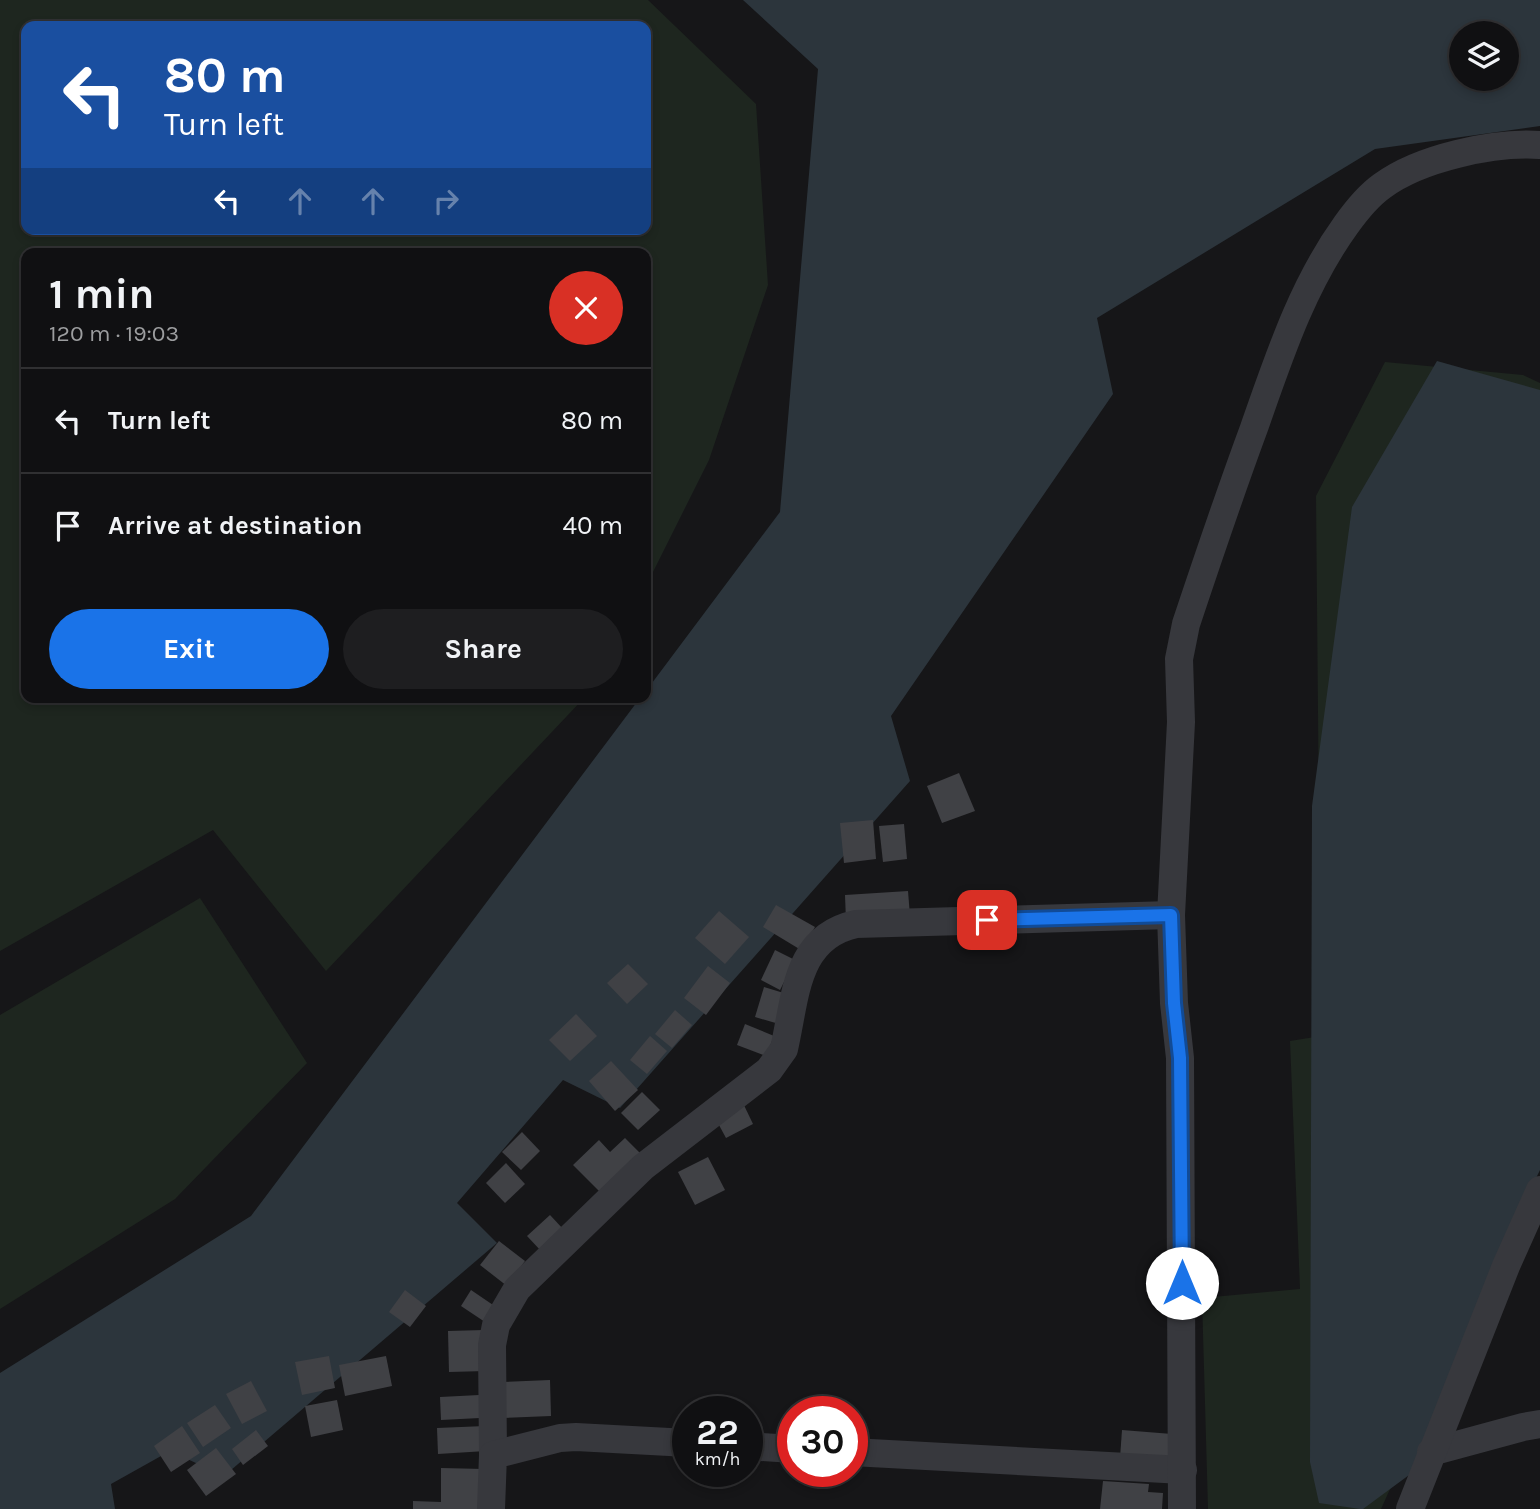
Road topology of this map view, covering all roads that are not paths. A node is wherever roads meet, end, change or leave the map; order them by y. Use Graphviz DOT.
graph roads {
  1 [pos="1540,145"];
  2 [pos="1171,915"];
  3 [pos="1540,1190"];
  4 [pos="1540,1424"];
  5 [pos="672,1442"];
  6 [pos="1431,1452"];
  7 [pos="868,1453"];
  8 [pos="493,1455"];
  9 [pos="1183,1470"];
  10 [pos="491,1509"];
  11 [pos="1182,1509"];
  12 [pos="1410,1509"];
  1 -- 2 [label="street"];
  2 -- 8 [label="street"];
  2 -- 9 [label="street"];
  3 -- 6 [label="street"];
  4 -- 6 [label="street"];
  5 -- 8 [label="street"];
  6 -- 12 [label="street"];
  7 -- 9 [label="street"];
  8 -- 10 [label="street"];
  9 -- 11 [label="street"];
}
